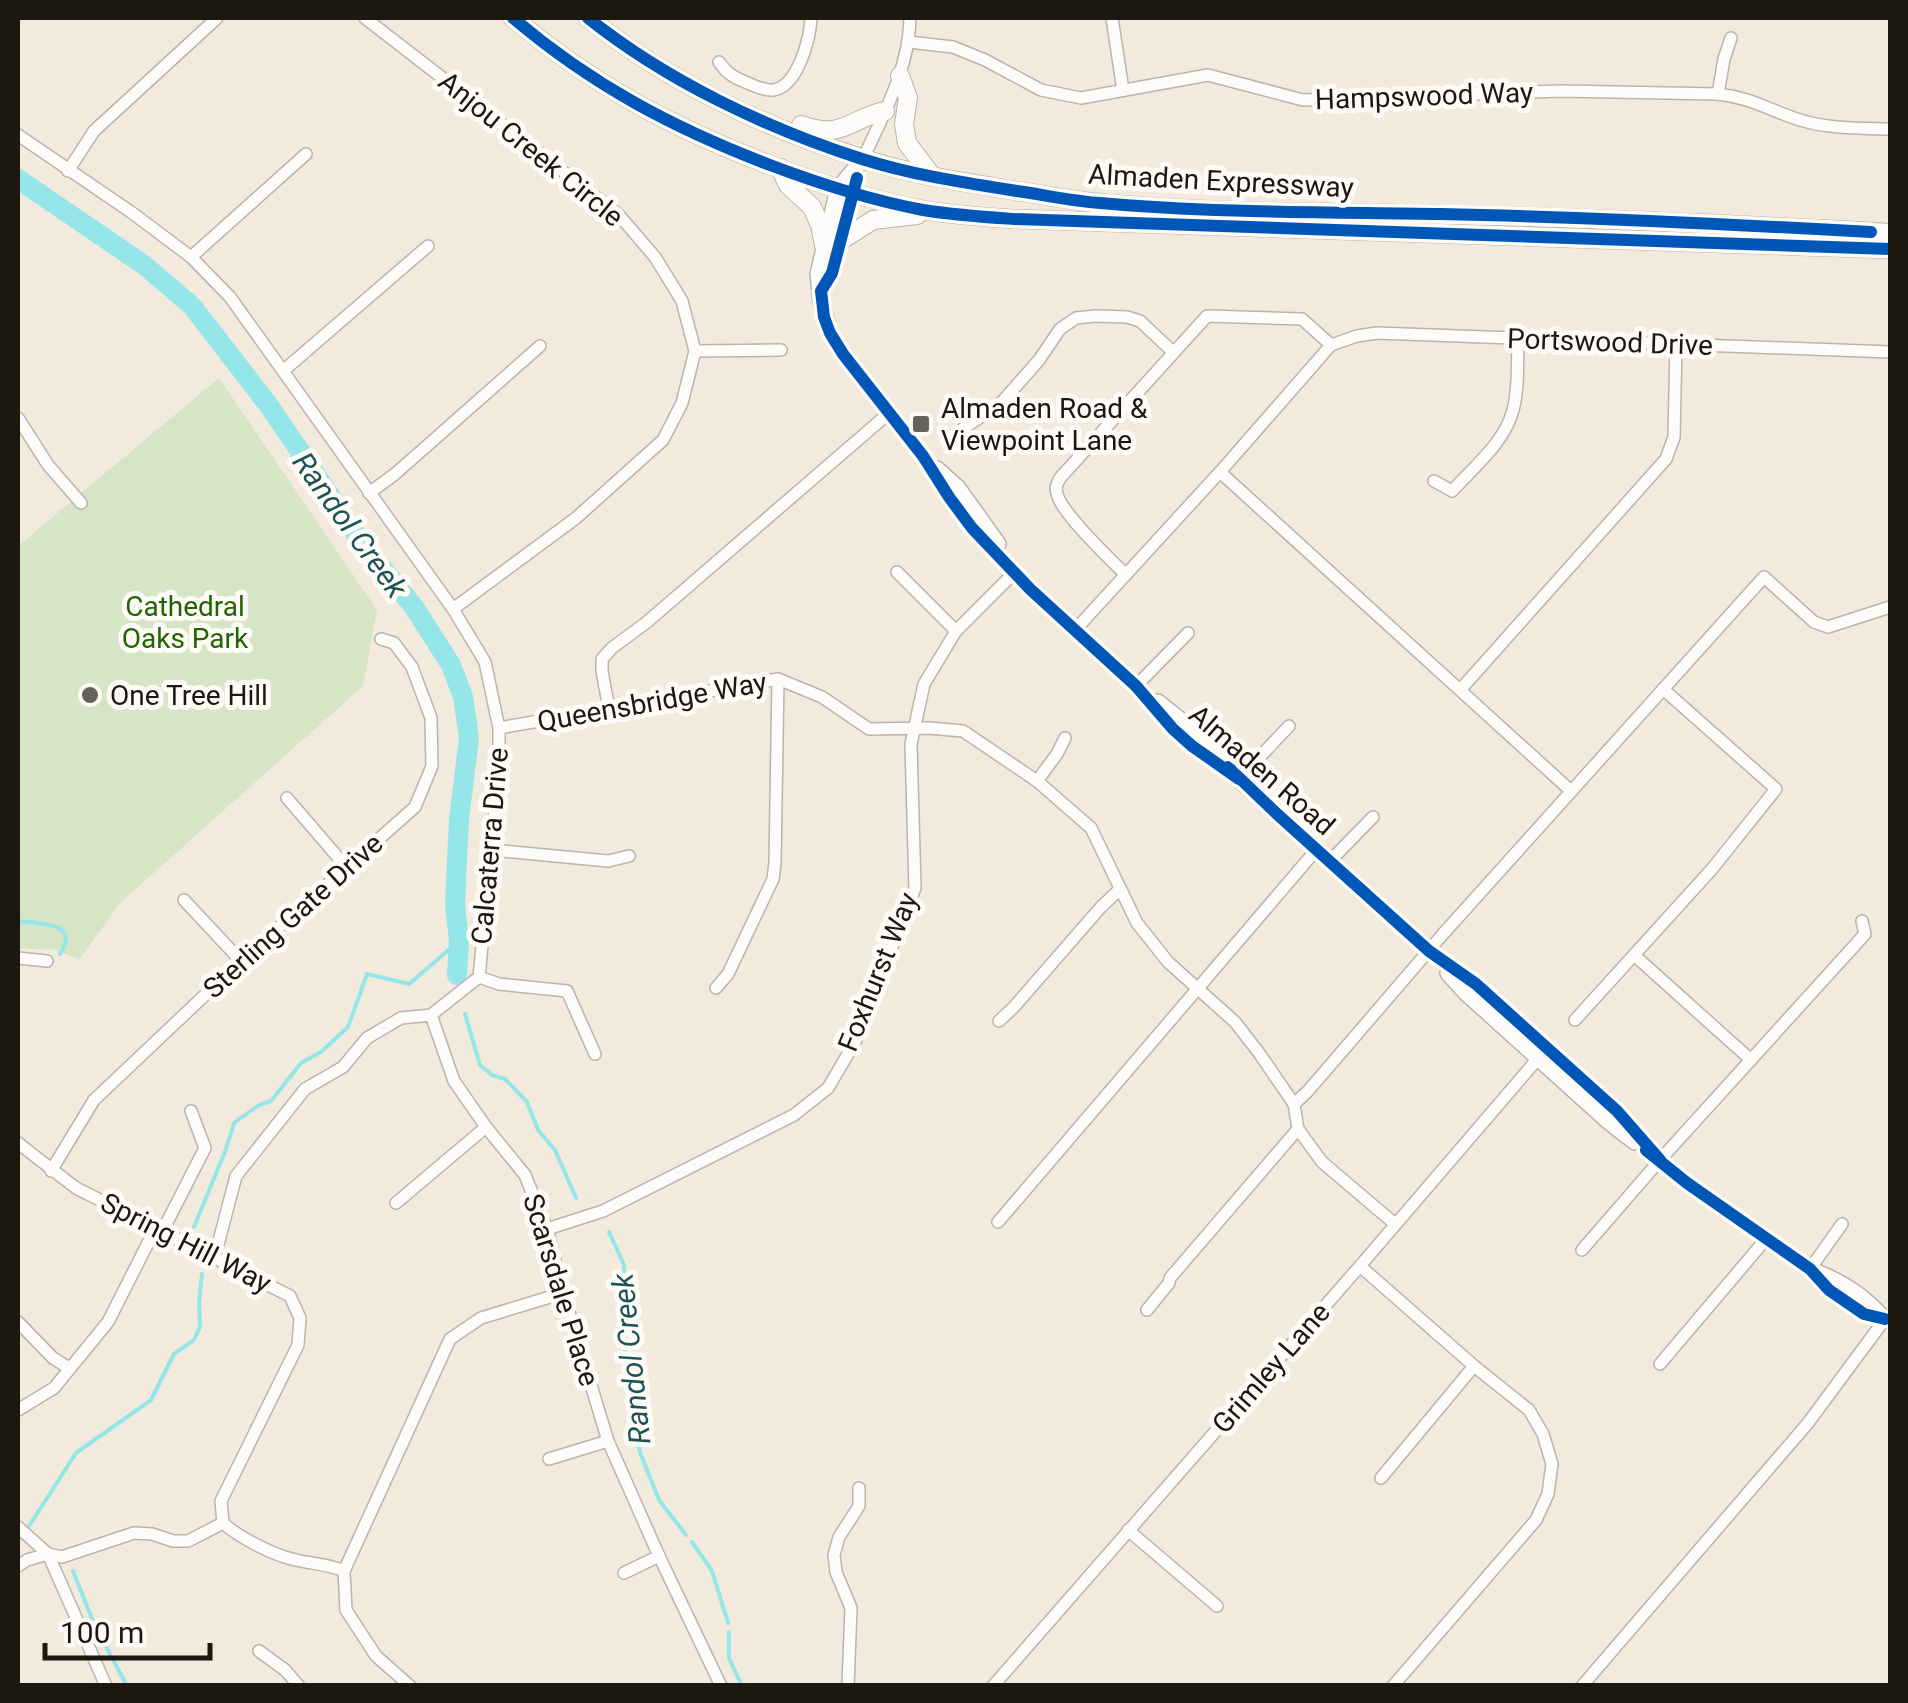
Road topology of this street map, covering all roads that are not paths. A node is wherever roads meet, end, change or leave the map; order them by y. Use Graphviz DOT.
graph roads {
  1 [pos="216,18"];
  2 [pos="365,18"];
  3 [pos="513,18"];
  4 [pos="588,18"];
  5 [pos="811,18"];
  6 [pos="910,18"];
  7 [pos="1112,18"];
  8 [pos="1731,38"];
  9 [pos="909,42"];
  10 [pos="719,62"];
  11 [pos="900,76"];
  12 [pos="1123,90"];
  13 [pos="1718,94"];
  14 [pos="885,111"];
  15 [pos="775,126"];
  16 [pos="1890,129"];
  17 [pos="18,135"];
  18 [pos="306,154"];
  19 [pos="863,159"];
  20 [pos="780,168"];
  21 [pos="68,171"];
  22 [pos="932,176"];
  23 [pos="845,192"];
  24 [pos="928,210"];
  25 [pos="1890,233"];
  26 [pos="832,243"];
  27 [pos="428,246"];
  28 [pos="1890,249"];
  29 [pos="191,257"];
  30 [pos="1518,339"];
  31 [pos="1676,344"];
  32 [pos="540,346"];
  33 [pos="1332,346"];
  34 [pos="782,350"];
  35 [pos="695,351"];
  36 [pos="1173,352"];
  37 [pos="1890,352"];
  38 [pos="283,371"];
  39 [pos="888,412"];
  40 [pos="18,418"];
  41 [pos="951,436"];
  42 [pos="1220,472"];
  43 [pos="1434,481"];
  44 [pos="369,493"];
  45 [pos="82,503"];
  46 [pos="896,572"];
  47 [pos="1015,572"];
  48 [pos="1126,574"];
  49 [pos="1890,608"];
  50 [pos="453,609"];
  51 [pos="1074,630"];
  52 [pos="956,631"];
  53 [pos="1188,633"];
  54 [pos="381,639"];
  55 [pos="778,679"];
  56 [pos="1136,686"];
  57 [pos="1461,689"];
  58 [pos="1663,689"];
  59 [pos="610,709"];
  60 [pos="1289,726"];
  61 [pos="499,728"];
  62 [pos="914,728"];
  63 [pos="1065,738"];
  64 [pos="1239,778"];
  65 [pos="1037,780"];
  66 [pos="1571,791"];
  67 [pos="288,798"];
  68 [pos="1373,816"];
  69 [pos="1316,849"];
  70 [pos="492,850"];
  71 [pos="629,856"];
  72 [pos="1330,861"];
  73 [pos="348,868"];
  74 [pos="1119,890"];
  75 [pos="184,900"];
  76 [pos="1862,921"];
  77 [pos="1429,951"];
  78 [pos="1634,955"];
  79 [pos="18,958"];
  80 [pos="47,961"];
  81 [pos="242,961"];
  82 [pos="479,977"];
  83 [pos="716,988"];
  84 [pos="1196,988"];
  85 [pos="431,1015"];
  86 [pos="1575,1020"];
  87 [pos="999,1022"];
  88 [pos="595,1054"];
  89 [pos="1542,1054"];
  90 [pos="1751,1060"];
  91 [pos="1294,1104"];
  92 [pos="191,1112"];
  93 [pos="486,1127"];
  94 [pos="1298,1129"];
  95 [pos="18,1144"];
  96 [pos="1660,1160"];
  97 [pos="51,1171"];
  98 [pos="396,1202"];
  99 [pos="998,1222"];
  100 [pos="1395,1224"];
  101 [pos="1842,1224"];
  102 [pos="547,1229"];
  103 [pos="162,1232"];
  104 [pos="1766,1238"];
  105 [pos="1582,1250"];
  106 [pos="214,1256"];
  107 [pos="1360,1266"];
  108 [pos="1810,1270"];
  109 [pos="563,1293"];
  110 [pos="1147,1310"];
  111 [pos="1889,1318"];
  112 [pos="18,1322"];
  113 [pos="1660,1364"];
  114 [pos="1474,1366"];
  115 [pos="69,1368"];
  116 [pos="18,1410"];
  117 [pos="608,1441"];
  118 [pos="549,1459"];
  119 [pos="1381,1478"];
  120 [pos="859,1488"];
  121 [pos="223,1522"];
  122 [pos="18,1527"];
  123 [pos="1128,1530"];
  124 [pos="48,1554"];
  125 [pos="659,1556"];
  126 [pos="18,1566"];
  127 [pos="344,1571"];
  128 [pos="624,1572"];
  129 [pos="1216,1606"];
  130 [pos="259,1651"];
  131 [pos="106,1686"];
  132 [pos="298,1686"];
  133 [pos="410,1686"];
  134 [pos="722,1686"];
  135 [pos="848,1686"];
  136 [pos="993,1686"];
  137 [pos="1393,1686"];
  138 [pos="1582,1686"];
  1 -- 21 [label="street"];
  2 -- 35 [label="street, Anjou Creek Circle"];
  3 -- 20 [label="main road, Almaden Expressway"];
  4 -- 15 [label="main road, Almaden Expressway"];
  5 -- 10 [label="street"];
  6 -- 9 [label="street"];
  7 -- 12 [label="street"];
  8 -- 13 [label="street"];
  9 -- 11 [label="street"];
  9 -- 12 [label="street, Hampswood Way"];
  11 -- 14 [label="street"];
  11 -- 22 [label="main road"];
  12 -- 13 [label="street, Hampswood Way"];
  13 -- 16 [label="street, Hampswood Way"];
  14 -- 15 [label="main road"];
  14 -- 19 [label="street"];
  15 -- 19 [label="main road, Almaden Expressway"];
  17 -- 21 [label="street, Calcaterra Drive"];
  18 -- 29 [label="street"];
  19 -- 22 [label="main road, Almaden Expressway"];
  19 -- 23 [label="street, Almaden Road"];
  20 -- 23 [label="main road, Almaden Expressway"];
  20 -- 26 [label="main road"];
  21 -- 29 [label="street, Calcaterra Drive"];
  22 -- 25 [label="main road, Almaden Expressway"];
  23 -- 24 [label="main road, Almaden Expressway"];
  23 -- 26 [label="street, Almaden Road"];
  24 -- 26 [label="main road"];
  24 -- 28 [label="main road, Almaden Expressway"];
  26 -- 39 [label="street, Almaden Road"];
  27 -- 38 [label="street"];
  29 -- 38 [label="street, Calcaterra Drive"];
  30 -- 31 [label="street, Portswood Drive"];
  30 -- 33 [label="street, Portswood Drive"];
  30 -- 43 [label="street"];
  31 -- 37 [label="street, Portswood Drive"];
  31 -- 57 [label="street"];
  32 -- 44 [label="street"];
  33 -- 36 [label="street"];
  33 -- 42 [label="street"];
  34 -- 35 [label="street"];
  35 -- 50 [label="street, Anjou Creek Circle"];
  36 -- 41 [label="street"];
  36 -- 48 [label="street"];
  38 -- 44 [label="street, Calcaterra Drive"];
  39 -- 47 [label="street, Almaden Road"];
  39 -- 59 [label="street"];
  40 -- 45 [label="street"];
  42 -- 48 [label="street"];
  42 -- 57 [label="street"];
  44 -- 50 [label="street, Calcaterra Drive"];
  46 -- 52 [label="street"];
  47 -- 51 [label="street, Almaden Road"];
  47 -- 52 [label="street, Foxhurst Way"];
  48 -- 51 [label="street"];
  49 -- 58 [label="street"];
  50 -- 61 [label="street, Calcaterra Drive"];
  51 -- 56 [label="street, Almaden Road"];
  52 -- 62 [label="street, Foxhurst Way"];
  53 -- 56 [label="street"];
  54 -- 73 [label="street, Sterling Gate Drive"];
  55 -- 59 [label="street, Queensbridge Way"];
  55 -- 62 [label="street, Queensbridge Way"];
  55 -- 83 [label="street"];
  56 -- 64 [label="street, Almaden Road"];
  57 -- 66 [label="street"];
  58 -- 66 [label="street"];
  58 -- 78 [label="street"];
  59 -- 61 [label="street, Queensbridge Way"];
  60 -- 64 [label="street"];
  61 -- 70 [label="street, Calcaterra Drive"];
  62 -- 65 [label="street, Queensbridge Way"];
  62 -- 102 [label="street, Foxhurst Way"];
  63 -- 65 [label="street"];
  64 -- 69 [label="street, Almaden Road"];
  65 -- 74 [label="street, Queensbridge Way"];
  66 -- 77 [label="street"];
  67 -- 73 [label="street"];
  68 -- 72 [label="street"];
  69 -- 72 [label="street, Almaden Road"];
  69 -- 84 [label="street"];
  70 -- 71 [label="street"];
  70 -- 82 [label="street, Calcaterra Drive"];
  72 -- 77 [label="street, Almaden Road"];
  73 -- 81 [label="street, Sterling Gate Drive"];
  74 -- 84 [label="street, Queensbridge Way"];
  74 -- 87 [label="street"];
  75 -- 81 [label="street"];
  76 -- 90 [label="street"];
  77 -- 89 [label="street, Almaden Road"];
  77 -- 91 [label="street"];
  78 -- 86 [label="street"];
  78 -- 90 [label="street"];
  79 -- 80 [label="street"];
  81 -- 97 [label="street, Sterling Gate Drive"];
  82 -- 85 [label="street, Calcaterra Drive"];
  82 -- 88 [label="street"];
  84 -- 91 [label="street, Queensbridge Way"];
  84 -- 99 [label="street"];
  85 -- 93 [label="street, Scarsdale Place"];
  85 -- 106 [label="street, Calcaterra Drive"];
  89 -- 96 [label="street, Almaden Road"];
  89 -- 100 [label="street, Grimley Lane"];
  90 -- 96 [label="street"];
  91 -- 94 [label="street, Queensbridge Way"];
  92 -- 103 [label="street"];
  93 -- 98 [label="street"];
  93 -- 102 [label="street, Scarsdale Place"];
  94 -- 100 [label="street, Queensbridge Way"];
  94 -- 110 [label="street"];
  95 -- 97 [label="street, Spring Hill Way"];
  96 -- 104 [label="street, Almaden Road"];
  96 -- 105 [label="street"];
  97 -- 103 [label="street, Spring Hill Way"];
  100 -- 107 [label="street, Grimley Lane"];
  101 -- 108 [label="street"];
  102 -- 109 [label="street, Scarsdale Place"];
  103 -- 106 [label="street, Spring Hill Way"];
  103 -- 115 [label="street"];
  104 -- 108 [label="street, Almaden Road"];
  104 -- 113 [label="street"];
  106 -- 121 [label="street, Spring Hill Way"];
  107 -- 114 [label="street"];
  107 -- 123 [label="street, Grimley Lane"];
  108 -- 111 [label="street, Almaden Road"];
  109 -- 117 [label="street, Scarsdale Place"];
  109 -- 127 [label="street"];
  111 -- 138 [label="street"];
  112 -- 115 [label="street"];
  114 -- 119 [label="street"];
  114 -- 137 [label="street"];
  115 -- 116 [label="street"];
  117 -- 118 [label="street"];
  117 -- 125 [label="street, Scarsdale Place"];
  120 -- 135 [label="street"];
  121 -- 124 [label="street"];
  121 -- 127 [label="street"];
  122 -- 124 [label="street"];
  123 -- 129 [label="street"];
  123 -- 136 [label="street, Grimley Lane"];
  124 -- 126 [label="street"];
  124 -- 131 [label="street"];
  125 -- 128 [label="street"];
  125 -- 134 [label="street, Scarsdale Place"];
  127 -- 133 [label="street"];
  130 -- 132 [label="street"];
}
